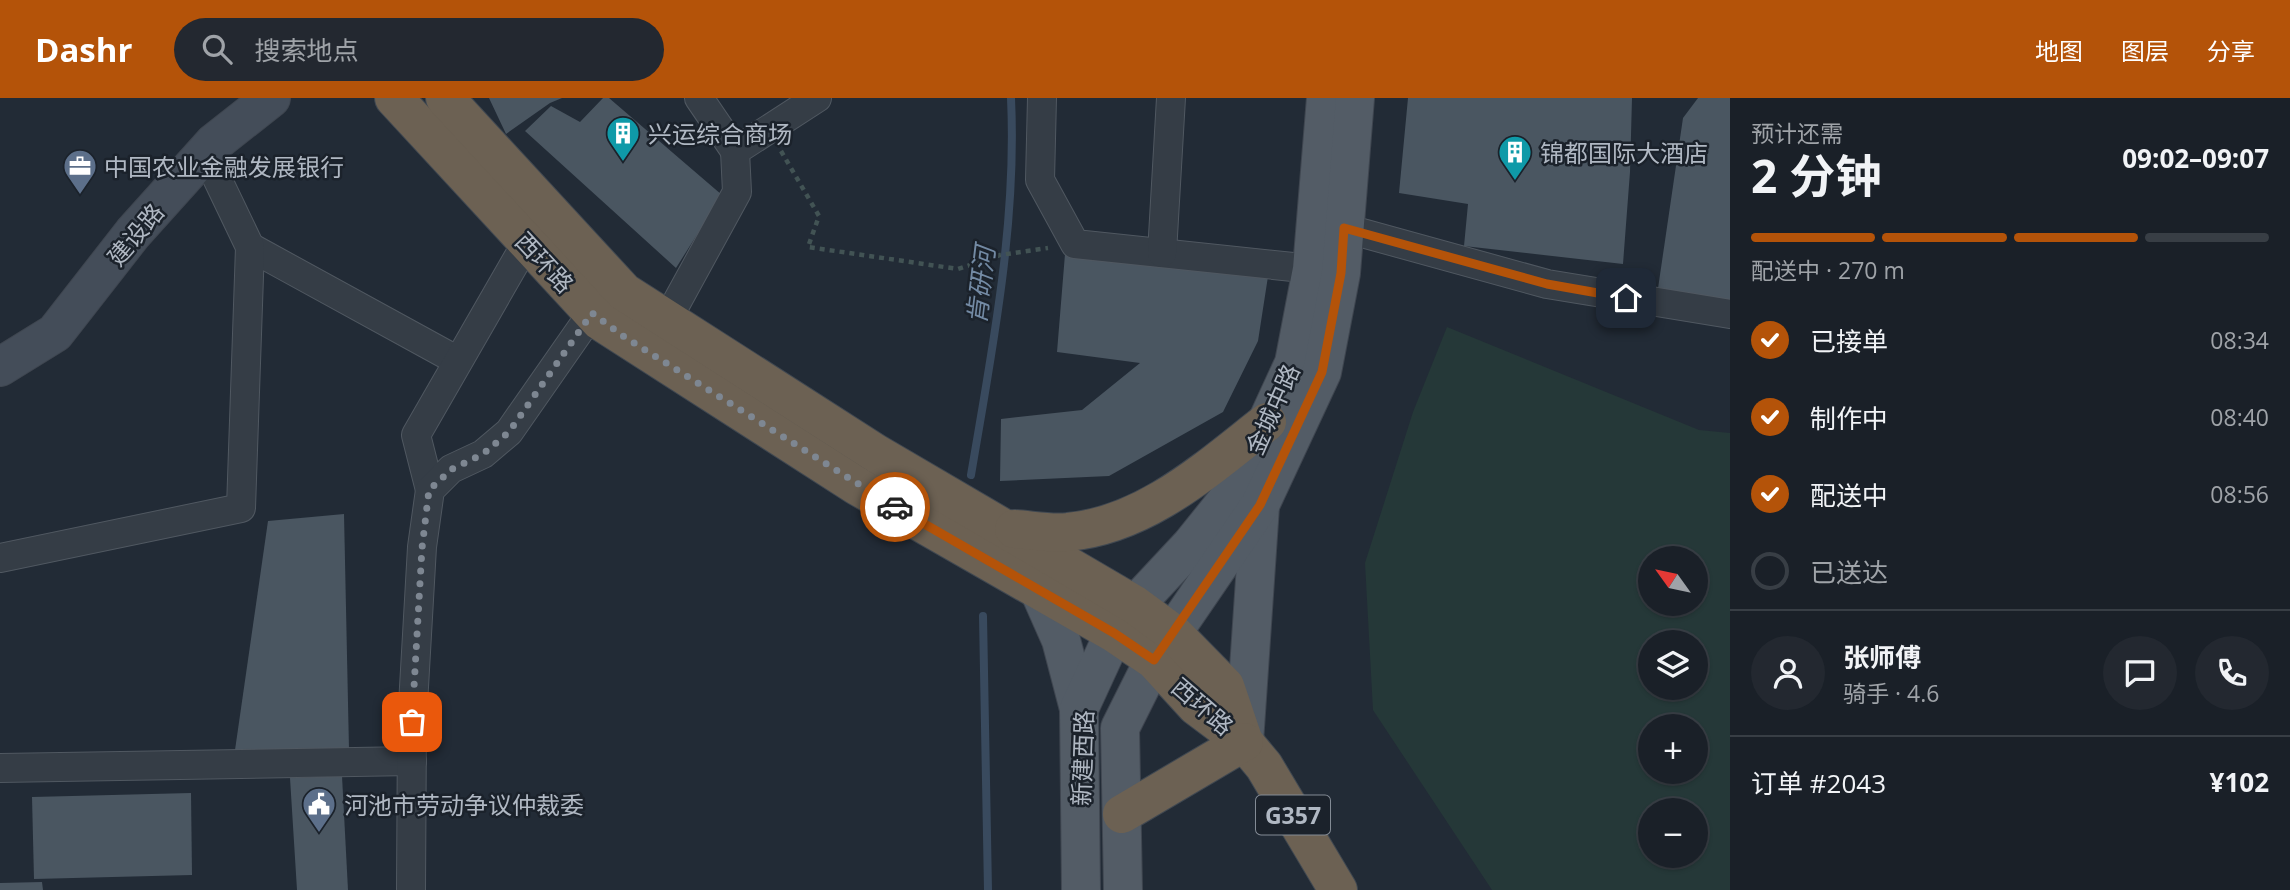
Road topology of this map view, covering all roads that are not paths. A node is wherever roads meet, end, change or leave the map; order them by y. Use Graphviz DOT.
graph roads {
  1 [pos="271,98"];
  2 [pos="394,98"];
  3 [pos="445,98"];
  4 [pos="699,98"];
  5 [pos="817,98"];
  6 [pos="1042,98"];
  7 [pos="1171,98"];
  8 [pos="1326,98"];
  9 [pos="1355,98"];
  10 [pos="735,151"];
  11 [pos="205,153"];
  12 [pos="1344,228"];
  13 [pos="527,242"];
  14 [pos="250,247"];
  15 [pos="1162,253"];
  16 [pos="1312,269"];
  17 [pos="592,313"];
  18 [pos="1730,314"];
  19 [pos="667,320"];
  20 [pos="458,361"];
  21 [pos="0,367"];
  22 [pos="1267,422"];
  23 [pos="429,490"];
  24 [pos="1260,505"];
  25 [pos="1007,528"];
  26 [pos="0,558"];
  27 [pos="1038,589"];
  28 [pos="1125,619"];
  29 [pos="1164,647"];
  30 [pos="1079,709"];
  31 [pos="1244,741"];
  32 [pos="412,761"];
  33 [pos="0,768"];
  34 [pos="1122,814"];
  35 [pos="411,890"];
  36 [pos="1081,890"];
  37 [pos="1123,890"];
  38 [pos="1338,890"];
  1 -- 11 [label="street, 建设路"];
  2 -- 13 [label="highway, 西环路 / G357"];
  3 -- 19 [label="highway, 西环路 / G357"];
  4 -- 10 [label="street"];
  5 -- 10 [label="street"];
  6 -- 15 [label="street"];
  7 -- 15 [label="street"];
  8 -- 16 [label="main road, 金城中路"];
  9 -- 12 [label="main road, 金城中路"];
  10 -- 19 [label="street"];
  11 -- 14 [label="street"];
  11 -- 21 [label="street, 建设路"];
  12 -- 18 [label="street"];
  12 -- 24 [label="main road, 金城中路"];
  13 -- 17 [label="highway, 西环路 / G357"];
  13 -- 20 [label="street"];
  14 -- 20 [label="street"];
  14 -- 26 [label="street"];
  15 -- 16 [label="street"];
  16 -- 22 [label="main road, 金城中路"];
  17 -- 23 [label="street"];
  17 -- 27 [label="highway, 西环路 / G357"];
  19 -- 25 [label="highway, 西环路 / G357"];
  20 -- 23 [label="street"];
  22 -- 25 [label="highway"];
  22 -- 28 [label="main road, 金城中路"];
  23 -- 32 [label="street"];
  24 -- 29 [label="main road, 金城中路"];
  24 -- 31 [label="main road"];
  25 -- 28 [label="highway, 西环路 / G357"];
  27 -- 28 [label="highway, 西环路 / G357"];
  27 -- 30 [label="main road"];
  28 -- 29 [label="highway, 西环路 / G357"];
  28 -- 30 [label="main road, 新建西路"];
  29 -- 31 [label="highway, 西环路 / G357"];
  29 -- 34 [label="main road, 新建西路"];
  30 -- 36 [label="main road, 新建西路"];
  31 -- 34 [label="highway"];
  31 -- 38 [label="highway, 西环路 / G357"];
  32 -- 33 [label="street"];
  32 -- 35 [label="street"];
  34 -- 37 [label="main road, 新建西路"];
}
